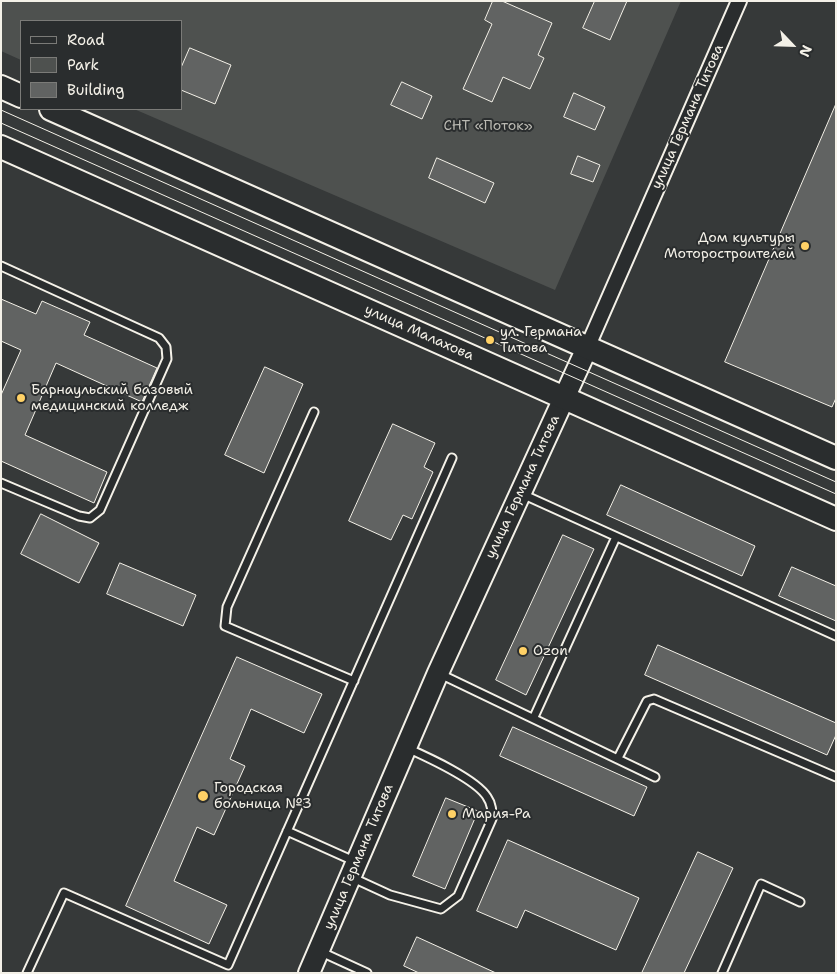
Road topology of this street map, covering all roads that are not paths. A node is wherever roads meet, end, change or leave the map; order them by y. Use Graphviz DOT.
graph roads {
  1 [pos="739,1"];
  2 [pos="1,87"];
  3 [pos="20,96"];
  4 [pos="53,110"];
  5 [pos="1,147"];
  6 [pos="1,266"];
  7 [pos="586,348"];
  8 [pos="564,397"];
  9 [pos="314,412"];
  10 [pos="452,458"];
  11 [pos="836,458"];
  12 [pos="1,483"];
  13 [pos="520,493"];
  14 [pos="836,519"];
  15 [pos="616,537"];
  16 [pos="836,636"];
  17 [pos="438,673"];
  18 [pos="354,681"];
  19 [pos="534,717"];
  20 [pos="406,748"];
  21 [pos="618,758"];
  22 [pos="655,777"];
  23 [pos="836,777"];
  24 [pos="287,831"];
  25 [pos="353,870"];
  26 [pos="800,902"];
  27 [pos="319,950"];
  28 [pos="28,973"];
  29 [pos="309,973"];
  30 [pos="368,973"];
  31 [pos="722,973"];
  1 -- 7 [label="street, улица Германа Титова"];
  2 -- 3 [label="main road"];
  4 -- 7 [label="main road"];
  5 -- 8 [label="main road, улица Малахова"];
  6 -- 12 [label="lane"];
  7 -- 8 [label="street, улица Германа Титова"];
  7 -- 11 [label="main road"];
  8 -- 13 [label="street, улица Германа Титова"];
  8 -- 14 [label="main road, улица Малахова"];
  9 -- 18 [label="lane"];
  10 -- 18 [label="lane"];
  13 -- 15 [label="lane"];
  13 -- 17 [label="street, улица Германа Титова"];
  15 -- 16 [label="lane"];
  15 -- 19 [label="lane"];
  17 -- 19 [label="lane"];
  17 -- 20 [label="street, улица Германа Титова"];
  18 -- 24 [label="lane"];
  19 -- 21 [label="lane"];
  20 -- 25 [label="street, улица Германа Титова"];
  20 -- 25 [label="lane"];
  21 -- 22 [label="lane"];
  21 -- 23 [label="lane"];
  24 -- 25 [label="lane"];
  24 -- 28 [label="lane"];
  25 -- 27 [label="street, улица Германа Титова"];
  26 -- 31 [label="lane"];
  27 -- 29 [label="street, улица Германа Титова"];
  27 -- 30 [label="lane"];
}
